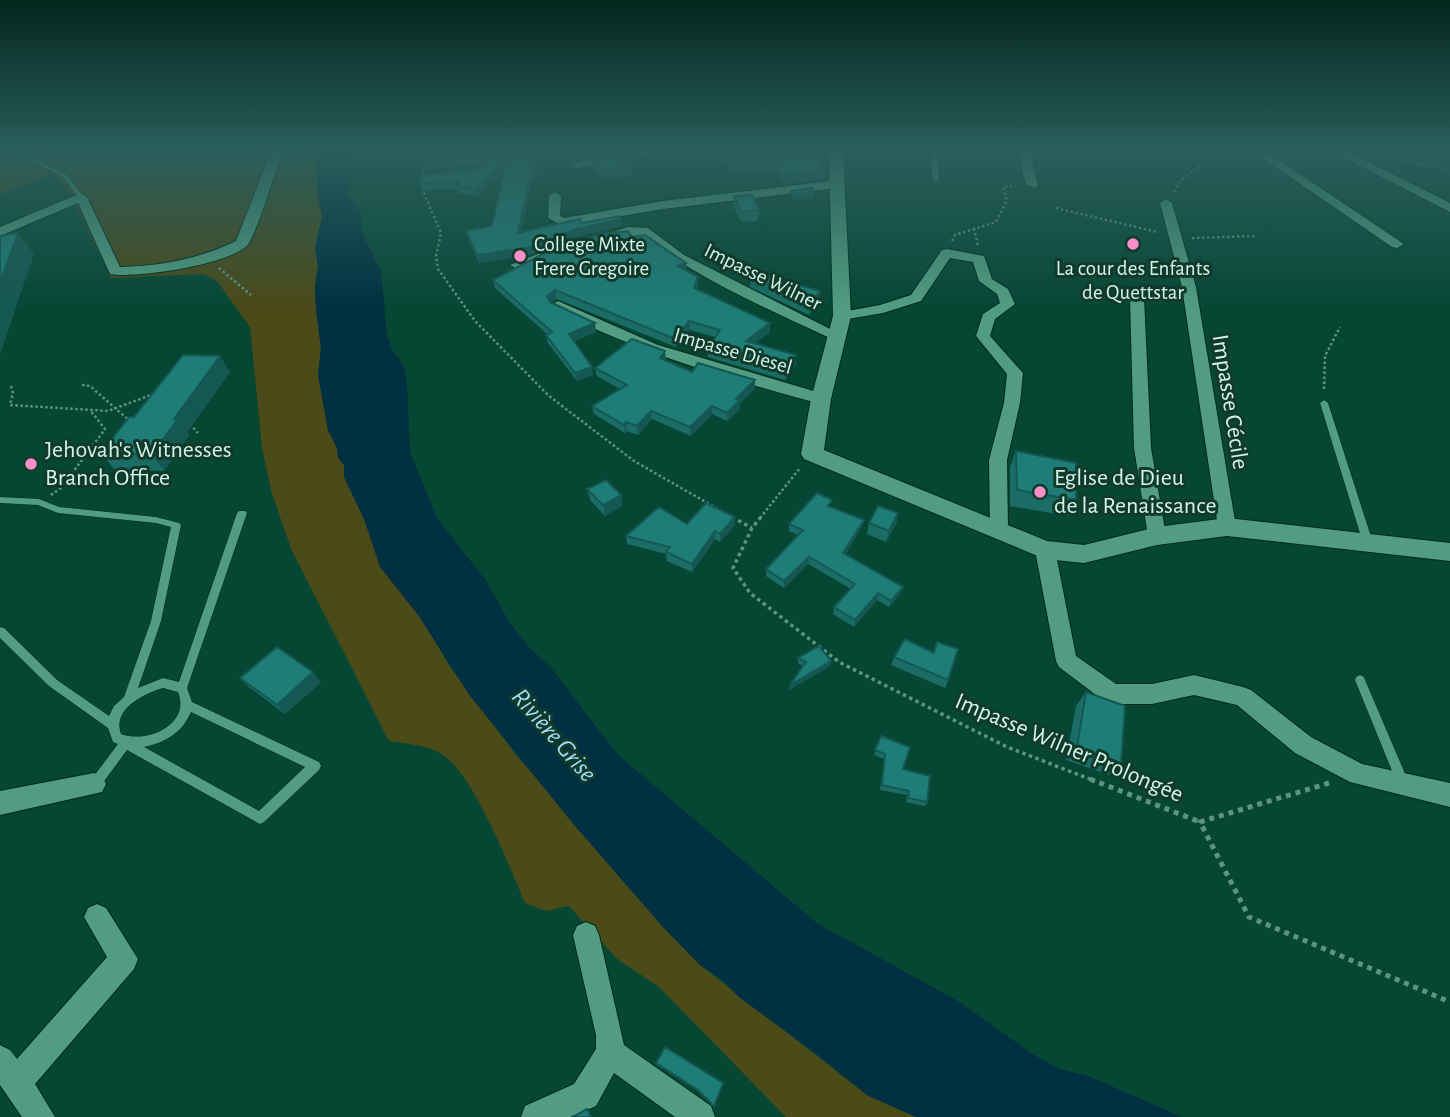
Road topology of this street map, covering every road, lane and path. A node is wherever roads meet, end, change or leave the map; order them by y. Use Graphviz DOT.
graph roads {
  1 [pos="65,204"];
  2 [pos="84,204"];
  3 [pos="257,204"];
  4 [pos="427,204"];
  5 [pos="555,204"];
  6 [pos="670,204"];
  7 [pos="839,204"];
  8 [pos="1005,204"];
  9 [pos="1166,204"];
  10 [pos="1338,204"];
  11 [pos="0,232"];
  12 [pos="1397,244"];
  13 [pos="947,253"];
  14 [pos="209,260"];
  15 [pos="517,265"];
  16 [pos="251,295"];
  17 [pos="1137,298"];
  18 [pos="558,305"];
  19 [pos="839,326"];
  20 [pos="1340,327"];
  21 [pos="82,385"];
  22 [pos="11,386"];
  23 [pos="159,393"];
  24 [pos="821,399"];
  25 [pos="1324,403"];
  26 [pos="115,408"];
  27 [pos="90,410"];
  28 [pos="142,422"];
  29 [pos="188,422"];
  30 [pos="198,433"];
  31 [pos="812,454"];
  32 [pos="0,500"];
  33 [pos="38,502"];
  34 [pos="242,513"];
  35 [pos="1227,527"];
  36 [pos="752,528"];
  37 [pos="999,530"];
  38 [pos="1157,536"];
  39 [pos="1368,542"];
  40 [pos="1045,550"];
  41 [pos="1450,552"];
  42 [pos="0,631"];
  43 [pos="1360,680"];
  44 [pos="182,688"];
  45 [pos="129,698"];
  46 [pos="188,705"];
  47 [pos="113,725"];
  48 [pos="125,743"];
  49 [pos="1358,774"];
  50 [pos="94,784"];
  51 [pos="1403,784"];
  52 [pos="1450,794"];
  53 [pos="0,803"];
  54 [pos="1200,822"];
  55 [pos="97,917"];
  56 [pos="586,935"];
  57 [pos="1450,1002"];
  58 [pos="610,1052"];
  59 [pos="8,1071"];
  60 [pos="40,1117"];
  61 [pos="536,1117"];
  62 [pos="699,1117"];
  1 -- 11 [label="street"];
  2 -- 14 [label="street"];
  3 -- 14 [label="street"];
  4 -- 36 [label="path"];
  5 -- 6 [label="street"];
  7 -- 19 [label="street"];
  8 -- 13 [label="path"];
  9 -- 35 [label="street, Impasse Cécile"];
  10 -- 12 [label="street"];
  13 -- 19 [label="street"];
  13 -- 37 [label="street"];
  14 -- 16 [label="path"];
  15 -- 19 [label="street, Impasse Wilner"];
  17 -- 38 [label="street"];
  18 -- 24 [label="street, Impasse Diesel"];
  19 -- 24 [label="street"];
  20 -- 25 [label="path"];
  21 -- 26 [label="path"];
  22 -- 27 [label="path"];
  23 -- 26 [label="path"];
  24 -- 31 [label="street"];
  25 -- 39 [label="lane"];
  26 -- 27 [label="path"];
  26 -- 28 [label="path"];
  27 -- 33 [label="path"];
  29 -- 30 [label="path"];
  31 -- 36 [label="path, Impasse Wilner Prolongée"];
  31 -- 37 [label="street"];
  32 -- 33 [label="lane"];
  33 -- 45 [label="lane"];
  34 -- 44 [label="lane"];
  35 -- 38 [label="street"];
  35 -- 39 [label="street"];
  36 -- 54 [label="path, Impasse Wilner Prolongée"];
  37 -- 40 [label="street"];
  38 -- 40 [label="street"];
  39 -- 41 [label="street"];
  40 -- 49 [label="street"];
  42 -- 47 [label="lane"];
  43 -- 51 [label="lane"];
  44 -- 45 [label="lane"];
  44 -- 46 [label="lane"];
  45 -- 47 [label="lane"];
  46 -- 48 [label="lane"];
  46 -- 48 [label="lane"];
  47 -- 48 [label="lane"];
  48 -- 50 [label="lane"];
  49 -- 51 [label="street"];
  49 -- 54 [label="path"];
  50 -- 53 [label="street"];
  51 -- 52 [label="street"];
  54 -- 57 [label="path"];
  55 -- 59 [label="street"];
  56 -- 58 [label="street"];
  58 -- 61 [label="street"];
  58 -- 62 [label="street"];
  59 -- 60 [label="street"];
}
